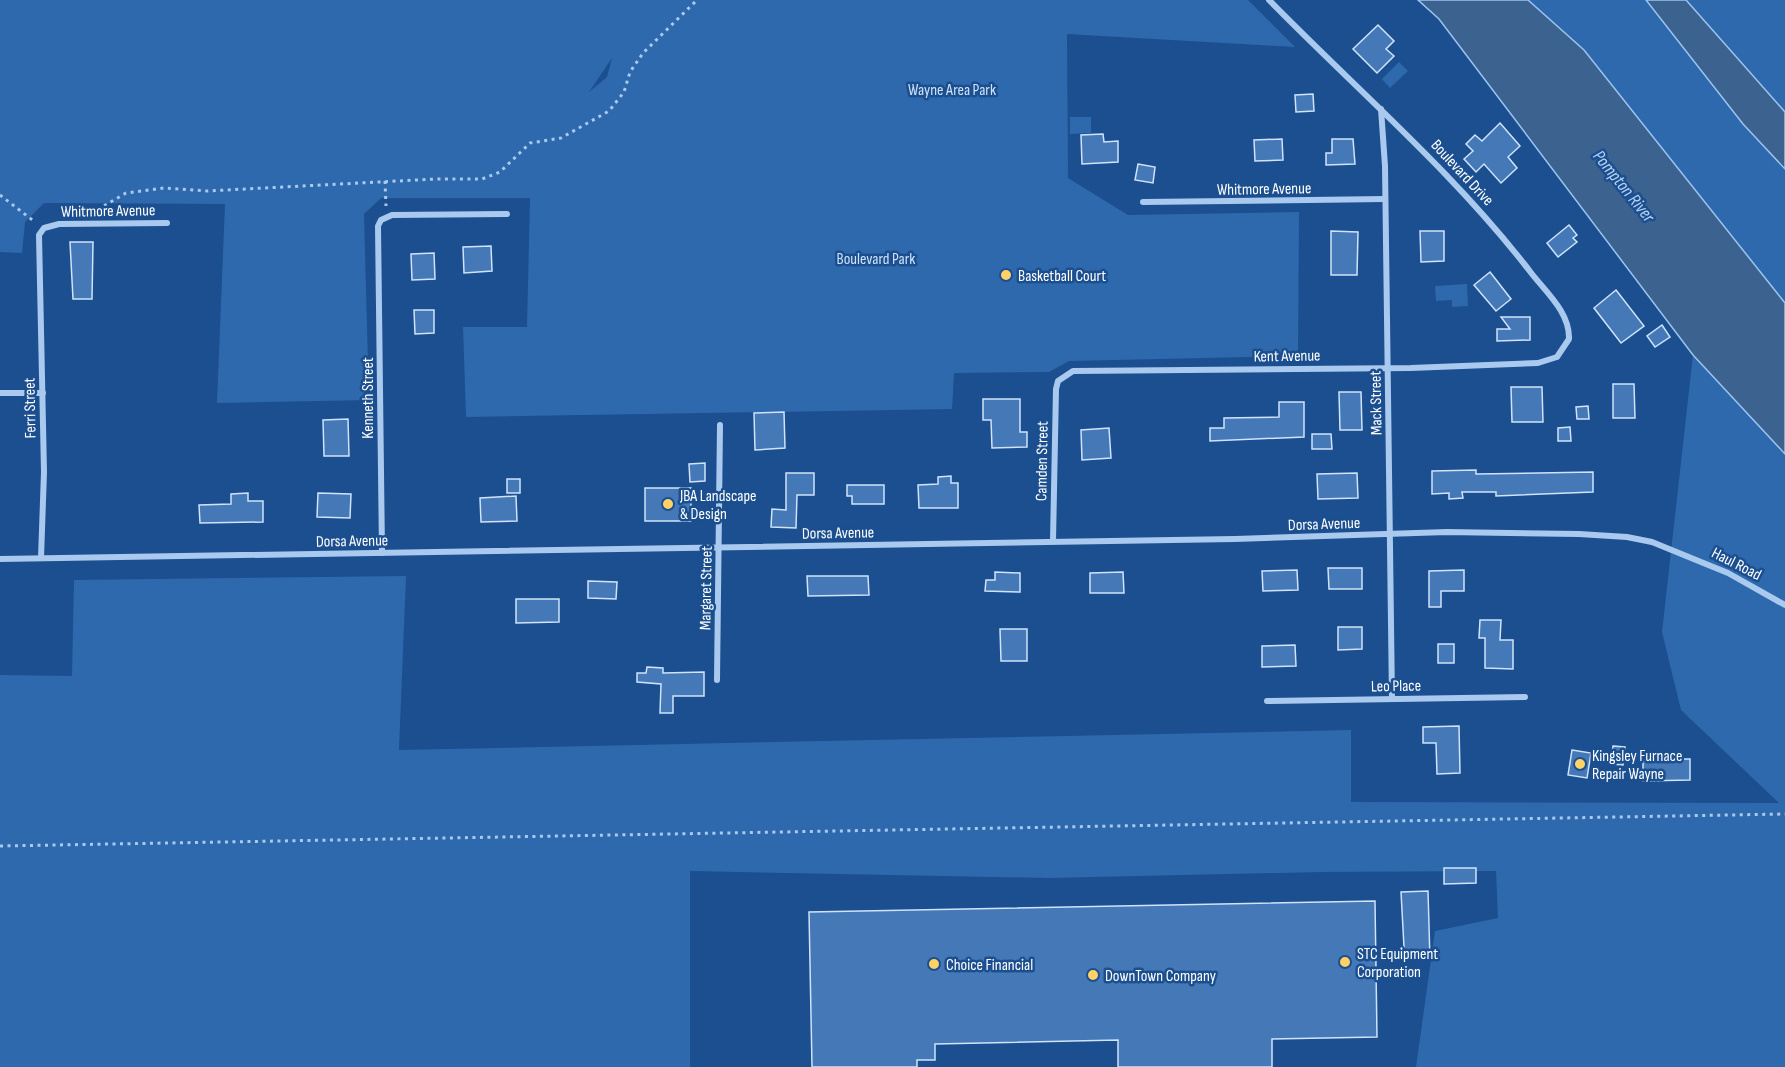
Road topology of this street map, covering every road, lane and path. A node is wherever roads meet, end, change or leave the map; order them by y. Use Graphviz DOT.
graph roads {
  1 [pos="697,0"];
  2 [pos="1269,0"];
  3 [pos="1381,108"];
  4 [pos="385,181"];
  5 [pos="0,195"];
  6 [pos="1385,199"];
  7 [pos="1143,202"];
  8 [pos="507,214"];
  9 [pos="387,217"];
  10 [pos="167,223"];
  11 [pos="89,224"];
  12 [pos="44,228"];
  13 [pos="39,257"];
  14 [pos="1520,364"];
  15 [pos="1388,368"];
  16 [pos="1058,381"];
  17 [pos="0,393"];
  18 [pos="42,393"];
  19 [pos="720,425"];
  20 [pos="1390,533"];
  21 [pos="1053,541"];
  22 [pos="720,548"];
  23 [pos="1674,550"];
  24 [pos="382,553"];
  25 [pos="41,558"];
  26 [pos="0,559"];
  27 [pos="1785,605"];
  28 [pos="717,680"];
  29 [pos="1525,697"];
  30 [pos="1392,699"];
  31 [pos="1266,700"];
  32 [pos="1785,814"];
  33 [pos="0,846"];
  1 -- 4 [label="path"];
  2 -- 3 [label="street, Boulevard Drive"];
  3 -- 6 [label="street, Mack Street"];
  3 -- 14 [label="street, Boulevard Drive"];
  4 -- 9 [label="path"];
  4 -- 11 [label="path"];
  5 -- 12 [label="path"];
  6 -- 7 [label="street, Whitmore Avenue"];
  6 -- 15 [label="street, Mack Street"];
  8 -- 9 [label="street"];
  9 -- 24 [label="street, Kenneth Street"];
  10 -- 11 [label="street, Whitmore Avenue"];
  11 -- 12 [label="street, Whitmore Avenue"];
  12 -- 13 [label="street, Whitmore Avenue"];
  13 -- 18 [label="street, Ferri Street"];
  14 -- 15 [label="street, Kent Avenue"];
  15 -- 16 [label="street, Kent Avenue"];
  15 -- 20 [label="street, Mack Street"];
  16 -- 21 [label="street, Camden Street"];
  17 -- 18 [label="street"];
  18 -- 25 [label="street, Ferri Street"];
  19 -- 22 [label="street, Margaret Street"];
  20 -- 21 [label="street, Dorsa Avenue"];
  20 -- 23 [label="street, Dorsa Avenue"];
  20 -- 30 [label="street, Mack Street"];
  21 -- 22 [label="street, Dorsa Avenue"];
  22 -- 24 [label="street, Dorsa Avenue"];
  22 -- 28 [label="street, Margaret Street"];
  23 -- 27 [label="street, Haul Road"];
  24 -- 25 [label="street, Dorsa Avenue"];
  25 -- 26 [label="street, Dorsa Avenue"];
  29 -- 30 [label="street, Leo Place"];
  30 -- 31 [label="street, Leo Place"];
  32 -- 33 [label="path"];
}
